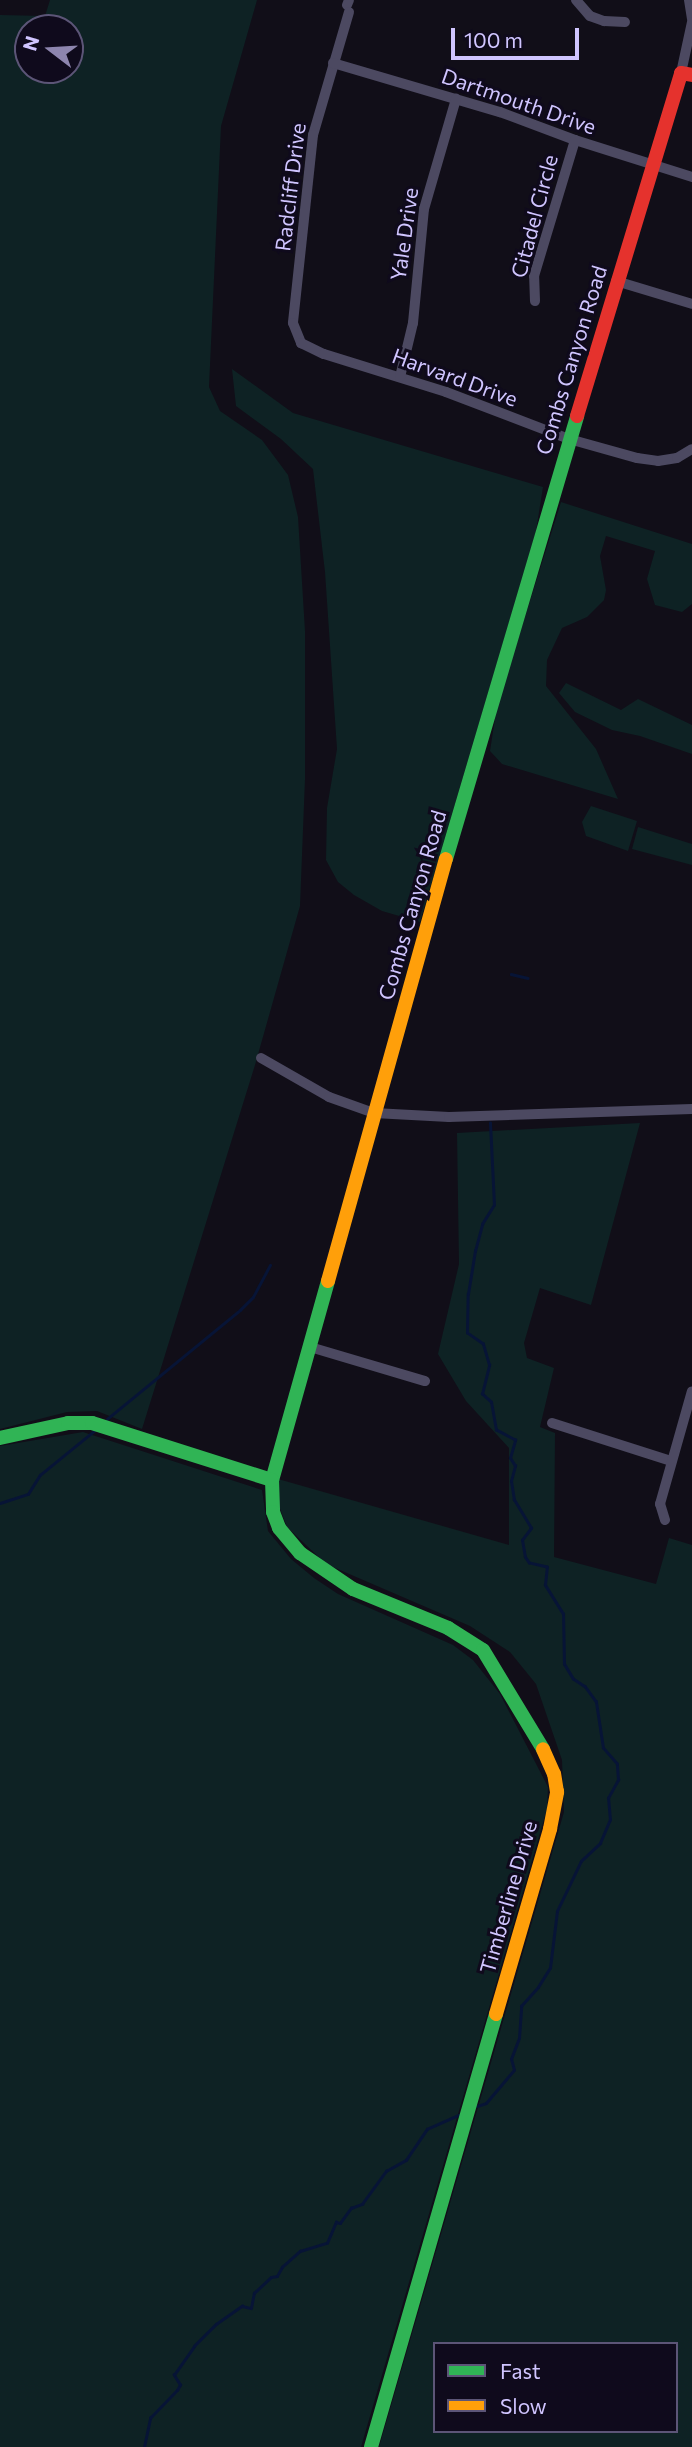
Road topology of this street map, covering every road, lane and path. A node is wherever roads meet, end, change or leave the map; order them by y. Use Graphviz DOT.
graph roads {
  1 [pos="576,0"];
  2 [pos="689,0"];
  3 [pos="348,6"];
  4 [pos="692,21"];
  5 [pos="625,22"];
  6 [pos="333,63"];
  7 [pos="687,74"];
  8 [pos="456,99"];
  9 [pos="575,140"];
  10 [pos="651,164"];
  11 [pos="692,177"];
  12 [pos="617,281"];
  13 [pos="535,301"];
  14 [pos="692,304"];
  15 [pos="324,354"];
  16 [pos="400,377"];
  17 [pos="569,439"];
  18 [pos="692,449"];
  19 [pos="261,1058"];
  20 [pos="692,1109"];
  21 [pos="374,1113"];
  22 [pos="310,1347"];
  23 [pos="425,1381"];
  24 [pos="692,1391"];
  25 [pos="552,1423"];
  26 [pos="0,1438"];
  27 [pos="671,1461"];
  28 [pos="272,1480"];
  29 [pos="665,1520"];
  30 [pos="371,2447"];
  1 -- 5 [label="street"];
  2 -- 4 [label="street"];
  3 -- 6 [label="street, Radcliff Drive"];
  4 -- 7 [label="street"];
  6 -- 8 [label="street, Dartmouth Drive"];
  6 -- 15 [label="street, Radcliff Drive"];
  7 -- 10 [label="street, Combs Canyon Road"];
  8 -- 9 [label="street, Dartmouth Drive"];
  8 -- 16 [label="street, Yale Drive"];
  9 -- 10 [label="street, Dartmouth Drive"];
  9 -- 13 [label="street, Citadel Circle"];
  10 -- 11 [label="street, Dartmouth Drive"];
  10 -- 12 [label="street, Combs Canyon Road"];
  12 -- 14 [label="street"];
  12 -- 17 [label="street, Combs Canyon Road"];
  15 -- 16 [label="street, Harvard Drive"];
  16 -- 17 [label="street, Harvard Drive"];
  17 -- 18 [label="street, Harvard Drive"];
  17 -- 21 [label="street, Combs Canyon Road"];
  19 -- 21 [label="street"];
  20 -- 21 [label="street"];
  21 -- 22 [label="street, Combs Canyon Road"];
  22 -- 23 [label="street"];
  22 -- 28 [label="street, Combs Canyon Road"];
  24 -- 27 [label="street"];
  25 -- 27 [label="street"];
  26 -- 28 [label="street"];
  27 -- 29 [label="street"];
  28 -- 30 [label="street, Timberline Drive"];
}
